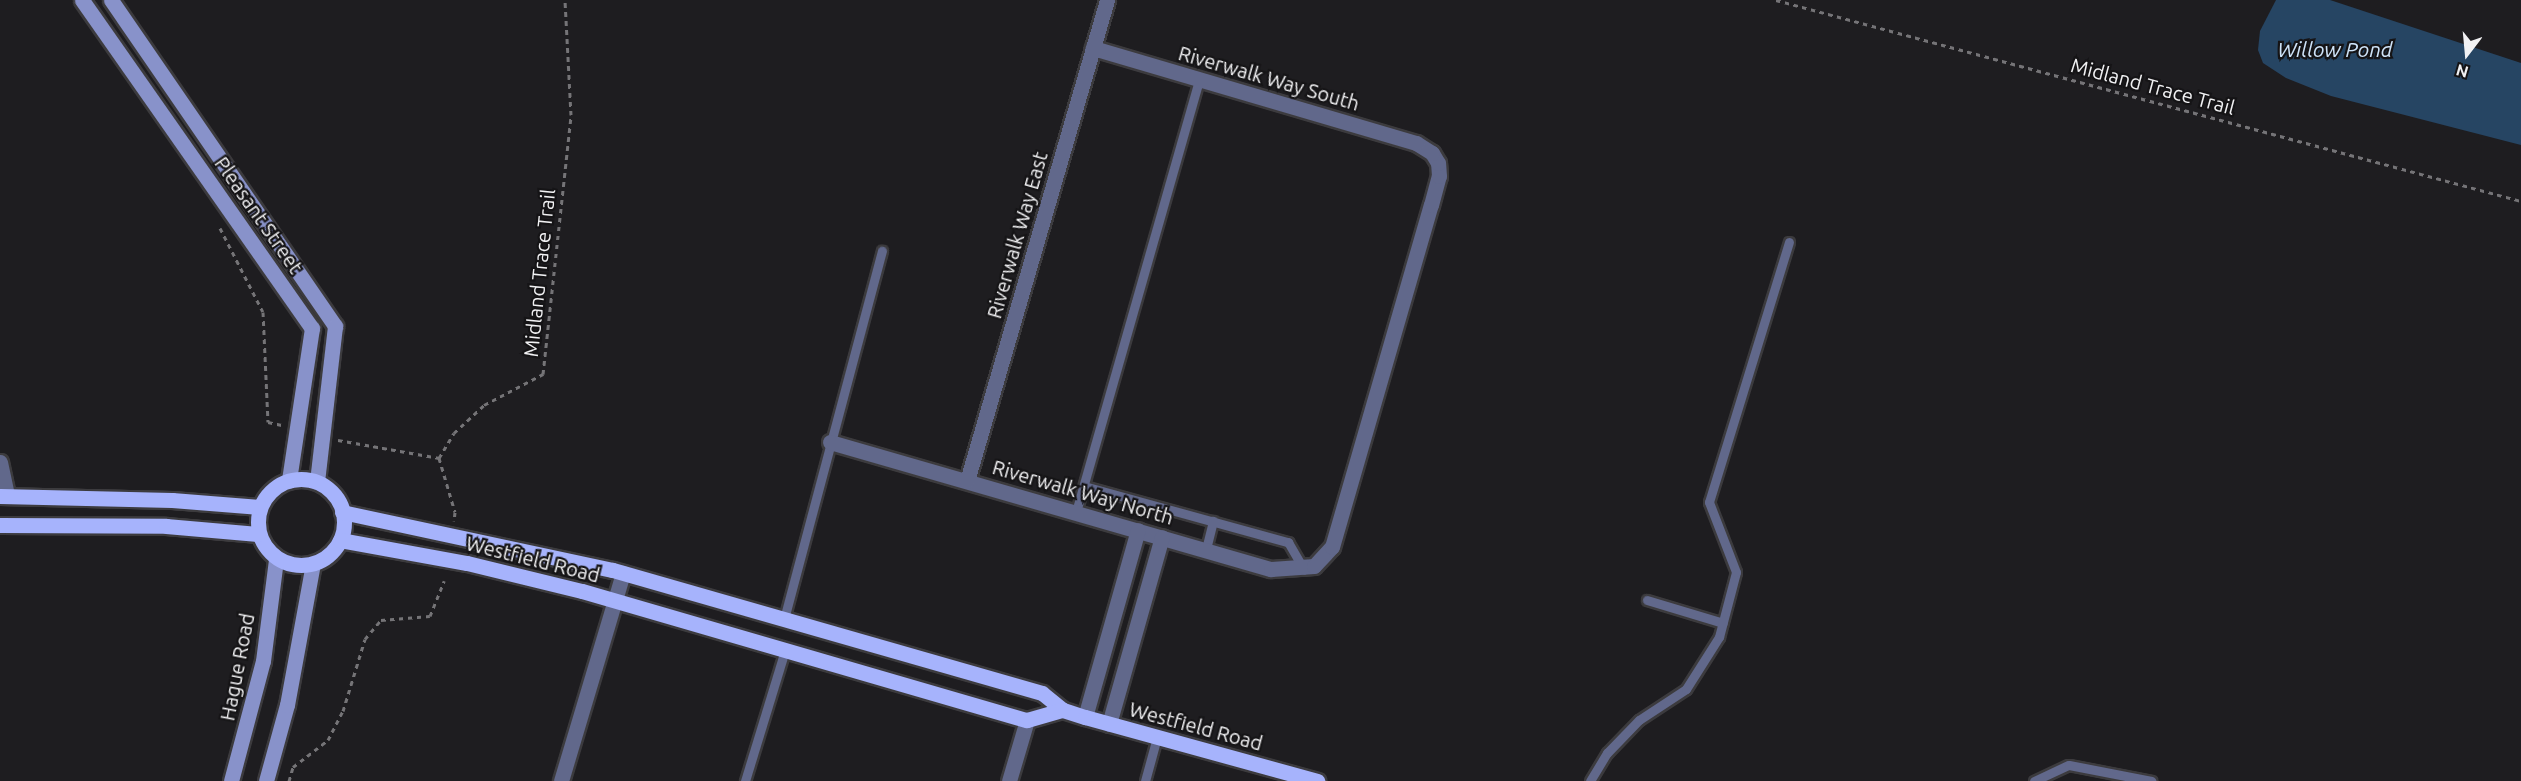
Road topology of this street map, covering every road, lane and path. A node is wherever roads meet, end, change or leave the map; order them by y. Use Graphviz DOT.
graph roads {
  1 [pos="82,0"];
  2 [pos="111,0"];
  3 [pos="565,0"];
  4 [pos="1107,0"];
  5 [pos="1776,0"];
  6 [pos="1093,48"];
  7 [pos="1199,81"];
  8 [pos="2521,201"];
  9 [pos="218,225"];
  10 [pos="1788,242"];
  11 [pos="882,251"];
  12 [pos="280,425"];
  13 [pos="331,438"];
  14 [pos="830,442"];
  15 [pos="439,458"];
  16 [pos="0,462"];
  17 [pos="289,480"];
  18 [pos="967,481"];
  19 [pos="317,482"];
  20 [pos="1084,486"];
  21 [pos="3,495"];
  22 [pos="260,507"];
  23 [pos="342,512"];
  24 [pos="1076,512"];
  25 [pos="1213,521"];
  26 [pos="0,525"];
  27 [pos="453,526"];
  28 [pos="1138,530"];
  29 [pos="258,534"];
  30 [pos="1162,537"];
  31 [pos="340,540"];
  32 [pos="1206,549"];
  33 [pos="276,559"];
  34 [pos="313,564"];
  35 [pos="1304,570"];
  36 [pos="622,573"];
  37 [pos="444,581"];
  38 [pos="1647,600"];
  39 [pos="614,601"];
  40 [pos="784,620"];
  41 [pos="1723,623"];
  42 [pos="785,650"];
  43 [pos="1064,710"];
  44 [pos="1085,717"];
  45 [pos="1027,720"];
  46 [pos="1109,724"];
  47 [pos="1157,737"];
  48 [pos="231,781"];
  49 [pos="266,781"];
  50 [pos="289,781"];
  51 [pos="561,781"];
  52 [pos="746,781"];
  53 [pos="1009,781"];
  54 [pos="1145,781"];
  55 [pos="1317,781"];
  56 [pos="1590,781"];
  57 [pos="2034,781"];
  58 [pos="2151,781"];
  1 -- 17 [label="main road, Pleasant Street"];
  2 -- 19 [label="main road, Pleasant Street"];
  3 -- 15 [label="path, Midland Trace Trail"];
  4 -- 6 [label="street, Riverwalk Way East"];
  5 -- 8 [label="path, Midland Trace Trail"];
  6 -- 7 [label="street, Riverwalk Way South"];
  6 -- 18 [label="street, Riverwalk Way East"];
  7 -- 20 [label="lane"];
  7 -- 35 [label="street, Riverwalk Way South"];
  9 -- 12 [label="path"];
  10 -- 41 [label="lane"];
  11 -- 14 [label="lane"];
  13 -- 15 [label="path"];
  14 -- 18 [label="street, Riverwalk Way North"];
  14 -- 40 [label="lane"];
  15 -- 27 [label="path"];
  16 -- 21 [label="street"];
  17 -- 19 [label="main road"];
  17 -- 22 [label="main road"];
  18 -- 24 [label="street, Riverwalk Way North"];
  19 -- 23 [label="main road"];
  20 -- 24 [label="lane"];
  20 -- 25 [label="lane"];
  21 -- 22 [label="main road"];
  22 -- 29 [label="main road"];
  23 -- 31 [label="main road"];
  23 -- 36 [label="main road, Westfield Road"];
  24 -- 28 [label="street, Riverwalk Way North"];
  25 -- 32 [label="lane"];
  25 -- 35 [label="lane"];
  26 -- 29 [label="main road"];
  28 -- 30 [label="street, Riverwalk Way North"];
  28 -- 44 [label="street"];
  29 -- 33 [label="main road"];
  30 -- 32 [label="street, Riverwalk Way North"];
  30 -- 46 [label="street"];
  31 -- 34 [label="main road"];
  31 -- 39 [label="main road, Westfield Road"];
  32 -- 35 [label="street, Riverwalk Way North"];
  33 -- 34 [label="main road"];
  33 -- 48 [label="main road, Hague Road"];
  34 -- 49 [label="main road"];
  36 -- 39 [label="street"];
  36 -- 40 [label="main road, Westfield Road"];
  37 -- 50 [label="path"];
  38 -- 41 [label="lane"];
  39 -- 42 [label="main road, Westfield Road"];
  39 -- 51 [label="street"];
  40 -- 43 [label="main road, Westfield Road"];
  41 -- 56 [label="lane"];
  42 -- 45 [label="main road, Westfield Road"];
  42 -- 52 [label="lane"];
  43 -- 44 [label="main road, Westfield Road"];
  43 -- 45 [label="main road"];
  44 -- 46 [label="main road, Westfield Road"];
  45 -- 53 [label="street"];
  46 -- 47 [label="main road, Westfield Road"];
  47 -- 54 [label="lane"];
  47 -- 55 [label="main road, Westfield Road"];
  57 -- 58 [label="lane"];
}
